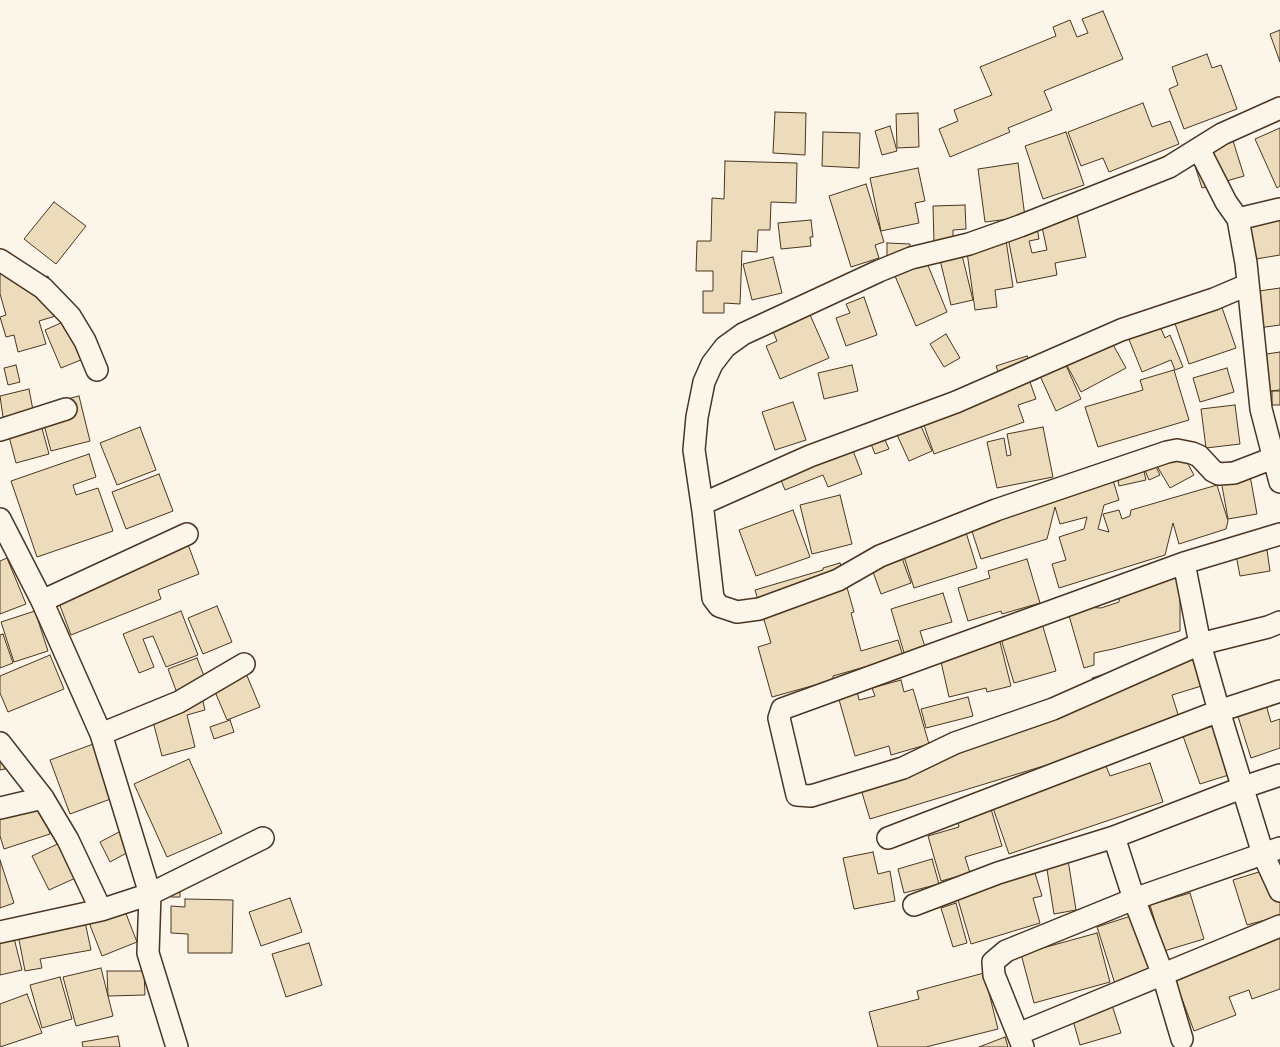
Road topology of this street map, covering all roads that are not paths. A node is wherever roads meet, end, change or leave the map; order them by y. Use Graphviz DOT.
graph roads {
  1 [pos="1280,108"];
  2 [pos="1199,149"];
  3 [pos="1280,209"];
  4 [pos="1238,219"];
  5 [pos="0,260"];
  6 [pos="1248,285"];
  7 [pos="97,370"];
  8 [pos="66,409"];
  9 [pos="0,430"];
  10 [pos="1273,458"];
  11 [pos="1280,482"];
  12 [pos="702,504"];
  13 [pos="0,519"];
  14 [pos="187,534"];
  15 [pos="1280,534"];
  16 [pos="1184,563"];
  17 [pos="42,601"];
  18 [pos="1280,622"];
  19 [pos="1200,644"];
  20 [pos="244,664"];
  21 [pos="1280,691"];
  22 [pos="1219,711"];
  23 [pos="101,734"];
  24 [pos="0,743"];
  25 [pos="1280,775"];
  26 [pos="1244,787"];
  27 [pos="43,798"];
  28 [pos="0,808"];
  29 [pos="1114,837"];
  30 [pos="263,838"];
  31 [pos="888,838"];
  32 [pos="1272,851"];
  33 [pos="1280,891"];
  34 [pos="150,894"];
  35 [pos="1134,899"];
  36 [pos="914,905"];
  37 [pos="101,910"];
  38 [pos="1280,926"];
  39 [pos="0,932"];
  40 [pos="1162,975"];
  41 [pos="1182,1039"];
  42 [pos="1021,1040"];
  43 [pos="177,1047"];
  1 -- 2 [label="street"];
  2 -- 4 [label="street"];
  2 -- 12 [label="street"];
  3 -- 4 [label="street"];
  4 -- 6 [label="street"];
  5 -- 7 [label="street"];
  6 -- 10 [label="street"];
  6 -- 12 [label="street"];
  8 -- 9 [label="street"];
  10 -- 11 [label="street"];
  10 -- 12 [label="street"];
  13 -- 17 [label="street"];
  14 -- 17 [label="street"];
  15 -- 16 [label="street"];
  16 -- 19 [label="street"];
  16 -- 19 [label="street"];
  17 -- 23 [label="street"];
  18 -- 19 [label="street"];
  19 -- 22 [label="street"];
  20 -- 23 [label="street"];
  21 -- 22 [label="street"];
  22 -- 26 [label="street"];
  22 -- 31 [label="street"];
  23 -- 34 [label="street"];
  24 -- 27 [label="street"];
  25 -- 26 [label="street"];
  26 -- 29 [label="street"];
  26 -- 32 [label="street"];
  27 -- 28 [label="street"];
  27 -- 37 [label="street"];
  29 -- 35 [label="street"];
  29 -- 36 [label="street"];
  30 -- 34 [label="street"];
  32 -- 33 [label="street"];
  32 -- 35 [label="street"];
  34 -- 37 [label="street"];
  34 -- 43 [label="street"];
  35 -- 40 [label="street"];
  35 -- 42 [label="street"];
  37 -- 39 [label="street"];
  38 -- 40 [label="street"];
  40 -- 41 [label="street"];
  40 -- 42 [label="street"];
}
